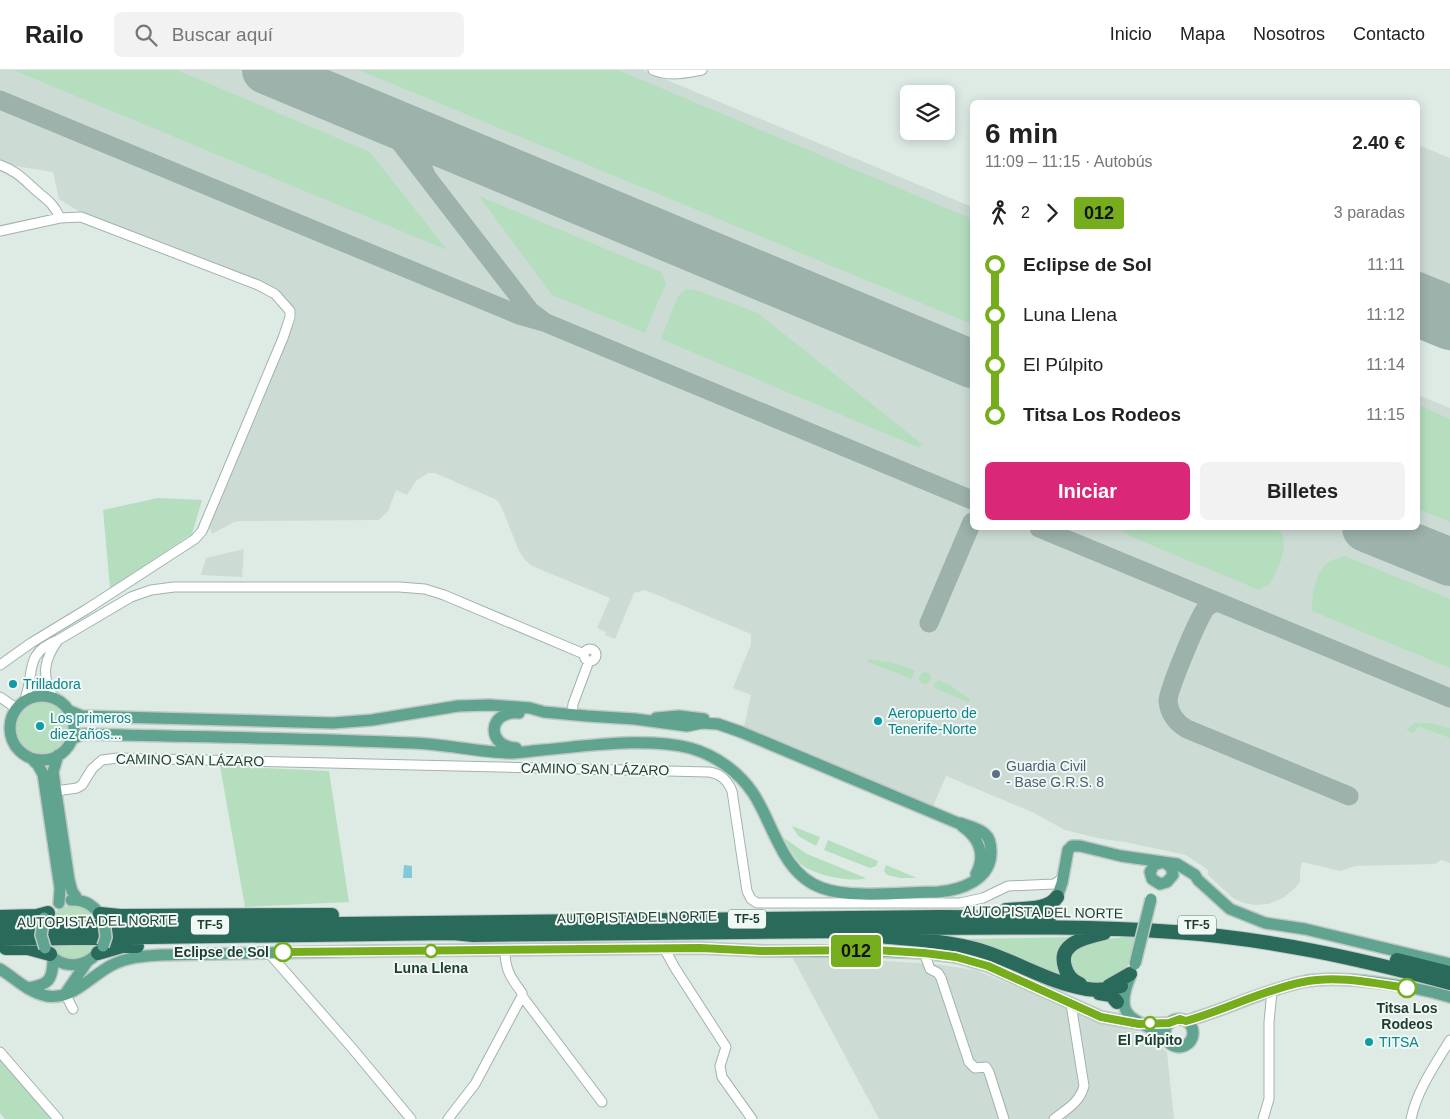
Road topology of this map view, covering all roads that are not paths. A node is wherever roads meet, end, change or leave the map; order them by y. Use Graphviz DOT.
graph roads {
  1 [pos="653,70"];
  2 [pos="702,70"];
  3 [pos="0,165"];
  4 [pos="60,218"];
  5 [pos="0,231"];
  6 [pos="58,640"];
  7 [pos="0,665"];
  8 [pos="0,697"];
  9 [pos="53,697"];
  10 [pos="20,704"];
  11 [pos="70,711"];
  12 [pos="544,712"];
  13 [pos="572,715"];
  14 [pos="635,719"];
  15 [pos="745,734"];
  16 [pos="72,738"];
  17 [pos="530,751"];
  18 [pos="58,756"];
  19 [pos="31,758"];
  20 [pos="56,791"];
  21 [pos="1163,862"];
  22 [pos="1172,878"];
  23 [pos="1062,879"];
  24 [pos="1198,880"];
  25 [pos="1157,883"];
  26 [pos="1042,886"];
  27 [pos="1057,897"];
  28 [pos="78,900"];
  29 [pos="59,903"];
  30 [pos="46,915"];
  31 [pos="940,916"];
  32 [pos="0,917"];
  33 [pos="102,918"];
  34 [pos="420,922"];
  35 [pos="0,928"];
  36 [pos="1118,929"];
  37 [pos="842,931"];
  38 [pos="473,935"];
  39 [pos="0,939"];
  40 [pos="0,948"];
  41 [pos="664,948"];
  42 [pos="101,950"];
  43 [pos="505,950"];
  44 [pos="268,952"];
  45 [pos="49,953"];
  46 [pos="924,953"];
  47 [pos="87,962"];
  48 [pos="1450,964"];
  49 [pos="0,969"];
  50 [pos="1450,973"];
  51 [pos="1129,975"];
  52 [pos="1051,979"];
  53 [pos="1450,983"];
  54 [pos="27,988"];
  55 [pos="1272,991"];
  56 [pos="65,994"];
  57 [pos="522,996"];
  58 [pos="1450,997"];
  59 [pos="1116,1002"];
  60 [pos="1071,1004"];
  61 [pos="1229,1007"];
  62 [pos="73,1009"];
  63 [pos="1084,1010"];
  64 [pos="1101,1017"];
  65 [pos="1120,1021"];
  66 [pos="1186,1021"];
  67 [pos="1169,1023"];
  68 [pos="1075,1024"];
  69 [pos="1139,1024"];
  70 [pos="1193,1032"];
  71 [pos="1166,1037"];
  72 [pos="1450,1040"];
  73 [pos="0,1052"];
  74 [pos="602,1102"];
  75 [pos="58,1119"];
  76 [pos="411,1119"];
  77 [pos="448,1119"];
  78 [pos="752,1119"];
  79 [pos="1004,1119"];
  80 [pos="1054,1119"];
  81 [pos="1263,1119"];
  82 [pos="1411,1119"];
  1 -- 2 [label="street"];
  3 -- 4 [label="street"];
  4 -- 5 [label="street"];
  4 -- 7 [label="street"];
  6 -- 9 [label="street"];
  6 -- 10 [label="street"];
  6 -- 13 [label="street"];
  8 -- 10 [label="street"];
  9 -- 10 [label="main road"];
  9 -- 11 [label="main road"];
  10 -- 19 [label="main road"];
  11 -- 12 [label="main road"];
  11 -- 16 [label="main road"];
  12 -- 13 [label="main road"];
  12 -- 17 [label="main road"];
  13 -- 14 [label="main road"];
  14 -- 15 [label="main road"];
  14 -- 15 [label="main road"];
  15 -- 17 [label="main road"];
  16 -- 17 [label="main road"];
  16 -- 18 [label="main road"];
  18 -- 19 [label="main road"];
  18 -- 20 [label="main road"];
  19 -- 29 [label="main road"];
  20 -- 26 [label="street, CAMINO SAN LÁZARO"];
  20 -- 28 [label="main road"];
  21 -- 22 [label="main road"];
  21 -- 23 [label="main road"];
  21 -- 24 [label="main road"];
  21 -- 25 [label="main road"];
  22 -- 24 [label="main road"];
  22 -- 25 [label="main road"];
  23 -- 26 [label="street, CAMINO SAN LÁZARO"];
  23 -- 27 [label="main road"];
  24 -- 48 [label="main road"];
  25 -- 51 [label="main road, bridge"];
  26 -- 27 [label="street"];
  27 -- 31 [label="highway"];
  28 -- 29 [label="main road"];
  28 -- 33 [label="main road"];
  29 -- 30 [label="main road"];
  30 -- 32 [label="highway"];
  30 -- 45 [label="main road, bridge"];
  31 -- 34 [label="highway, AUTOPISTA DEL NORTE / TF-5"];
  31 -- 50 [label="highway, AUTOPISTA DEL NORTE / TF-5"];
  33 -- 34 [label="highway"];
  33 -- 42 [label="main road, bridge"];
  34 -- 35 [label="highway, AUTOPISTA DEL NORTE / TF-5"];
  36 -- 37 [label="highway, AUTOPISTA DEL NORTE / TF-5"];
  36 -- 51 [label="highway"];
  36 -- 53 [label="highway, AUTOPISTA DEL NORTE / TF-5"];
  37 -- 38 [label="highway, AUTOPISTA DEL NORTE / TF-5"];
  37 -- 52 [label="highway"];
  38 -- 39 [label="highway, AUTOPISTA DEL NORTE / TF-5"];
  38 -- 42 [label="highway"];
  40 -- 45 [label="highway"];
  41 -- 43 [label="main road"];
  41 -- 46 [label="main road"];
  41 -- 78 [label="street"];
  42 -- 47 [label="main road"];
  43 -- 44 [label="main road"];
  43 -- 57 [label="street"];
  44 -- 56 [label="main road"];
  44 -- 76 [label="street"];
  45 -- 47 [label="main road"];
  45 -- 54 [label="main road"];
  46 -- 60 [label="main road"];
  46 -- 79 [label="street"];
  47 -- 56 [label="main road"];
  49 -- 54 [label="main road"];
  51 -- 52 [label="highway"];
  51 -- 59 [label="main road"];
  51 -- 69 [label="main road"];
  52 -- 59 [label="highway"];
  54 -- 56 [label="main road"];
  55 -- 58 [label="main road"];
  55 -- 61 [label="main road"];
  55 -- 81 [label="street"];
  56 -- 62 [label="street"];
  57 -- 74 [label="street"];
  57 -- 77 [label="street"];
  59 -- 64 [label="main road"];
  59 -- 65 [label="main road"];
  60 -- 63 [label="main road"];
  60 -- 68 [label="street"];
  61 -- 66 [label="main road"];
  61 -- 70 [label="main road"];
  63 -- 64 [label="main road"];
  63 -- 68 [label="street"];
  64 -- 65 [label="main road"];
  65 -- 69 [label="main road"];
  66 -- 67 [label="main road"];
  66 -- 70 [label="main road"];
  67 -- 69 [label="main road"];
  67 -- 71 [label="main road"];
  68 -- 80 [label="street"];
  69 -- 71 [label="main road"];
  70 -- 71 [label="main road"];
  72 -- 82 [label="street"];
  73 -- 75 [label="street"];
}
